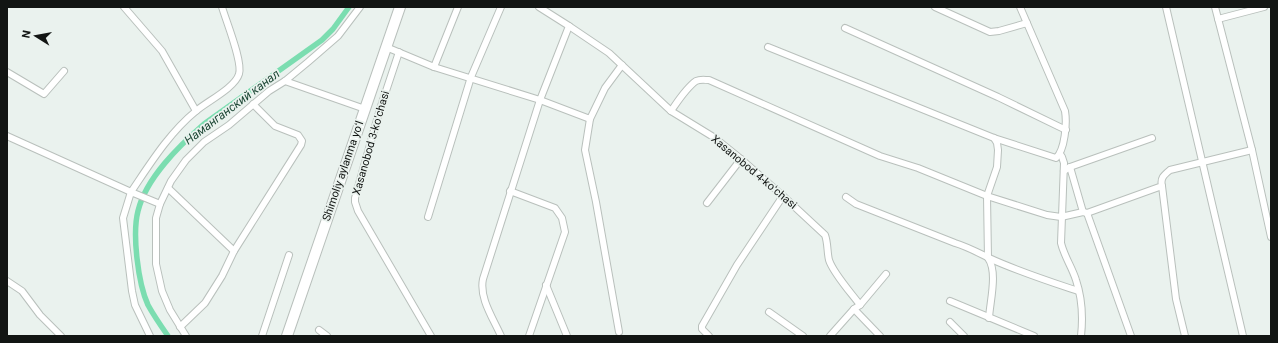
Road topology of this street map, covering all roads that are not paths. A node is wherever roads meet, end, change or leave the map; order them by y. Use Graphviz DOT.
graph roads {
  1 [pos="124,7"];
  2 [pos="222,7"];
  3 [pos="360,7"];
  4 [pos="400,7"];
  5 [pos="458,7"];
  6 [pos="501,7"];
  7 [pos="540,7"];
  8 [pos="935,7"];
  9 [pos="1020,7"];
  10 [pos="1166,7"];
  11 [pos="1215,7"];
  12 [pos="1264,7"];
  13 [pos="1218,19"];
  14 [pos="1027,23"];
  15 [pos="569,26"];
  16 [pos="845,28"];
  17 [pos="386,47"];
  18 [pos="768,47"];
  19 [pos="399,52"];
  20 [pos="622,65"];
  21 [pos="434,67"];
  22 [pos="64,71"];
  23 [pos="7,72"];
  24 [pos="471,78"];
  25 [pos="285,81"];
  26 [pos="540,100"];
  27 [pos="253,104"];
  28 [pos="365,109"];
  29 [pos="196,111"];
  30 [pos="671,111"];
  31 [pos="590,119"];
  32 [pos="1066,130"];
  33 [pos="7,136"];
  34 [pos="994,138"];
  35 [pos="1152,138"];
  36 [pos="1252,150"];
  37 [pos="1060,154"];
  38 [pos="742,159"];
  39 [pos="1202,163"];
  40 [pos="1070,167"];
  41 [pos="1064,171"];
  42 [pos="1162,186"];
  43 [pos="168,188"];
  44 [pos="510,191"];
  45 [pos="133,193"];
  46 [pos="784,196"];
  47 [pos="987,196"];
  48 [pos="846,197"];
  49 [pos="707,203"];
  50 [pos="158,204"];
  51 [pos="1085,212"];
  52 [pos="428,217"];
  53 [pos="1061,217"];
  54 [pos="1271,237"];
  55 [pos="234,251"];
  56 [pos="289,255"];
  57 [pos="988,258"];
  58 [pos="886,274"];
  59 [pos="7,281"];
  60 [pos="546,285"];
  61 [pos="1078,291"];
  62 [pos="950,302"];
  63 [pos="857,307"];
  64 [pos="770,312"];
  65 [pos="989,318"];
  66 [pos="950,322"];
  67 [pos="180,327"];
  68 [pos="319,330"];
  69 [pos="619,332"];
  70 [pos="61,336"];
  71 [pos="150,336"];
  72 [pos="186,336"];
  73 [pos="262,336"];
  74 [pos="287,336"];
  75 [pos="326,336"];
  76 [pos="431,336"];
  77 [pos="501,336"];
  78 [pos="529,336"];
  79 [pos="567,336"];
  80 [pos="708,336"];
  81 [pos="803,336"];
  82 [pos="830,336"];
  83 [pos="880,336"];
  84 [pos="964,336"];
  85 [pos="1034,336"];
  86 [pos="1081,336"];
  87 [pos="1130,336"];
  88 [pos="1185,336"];
  89 [pos="1243,336"];
  1 -- 29 [label="street"];
  2 -- 29 [label="street"];
  3 -- 25 [label="street"];
  4 -- 17 [label="main road, Shimoliy aylanma yoʻl"];
  5 -- 21 [label="street"];
  6 -- 24 [label="street"];
  7 -- 15 [label="street, Xasanobod 4-koʻchasi"];
  8 -- 14 [label="street"];
  9 -- 14 [label="street"];
  10 -- 39 [label="street"];
  11 -- 13 [label="street"];
  12 -- 13 [label="street"];
  13 -- 36 [label="street"];
  14 -- 32 [label="street"];
  15 -- 20 [label="street, Xasanobod 4-koʻchasi"];
  15 -- 26 [label="street"];
  16 -- 32 [label="street"];
  17 -- 19 [label="street"];
  17 -- 28 [label="main road, Shimoliy aylanma yoʻl"];
  18 -- 34 [label="street"];
  19 -- 21 [label="street"];
  19 -- 76 [label="street, Xasanobod 3-koʻchasi"];
  20 -- 30 [label="street, Xasanobod 4-koʻchasi"];
  20 -- 31 [label="street"];
  21 -- 24 [label="street"];
  22 -- 23 [label="street"];
  24 -- 26 [label="street"];
  24 -- 52 [label="street"];
  25 -- 27 [label="street"];
  25 -- 28 [label="street"];
  26 -- 31 [label="street"];
  26 -- 44 [label="street"];
  27 -- 43 [label="street"];
  27 -- 55 [label="street"];
  28 -- 74 [label="main road, Shimoliy aylanma yoʻl"];
  29 -- 45 [label="street"];
  30 -- 38 [label="street, Xasanobod 4-koʻchasi"];
  30 -- 47 [label="street"];
  31 -- 69 [label="street"];
  32 -- 37 [label="street"];
  33 -- 45 [label="street"];
  34 -- 37 [label="street"];
  34 -- 47 [label="street"];
  35 -- 40 [label="street"];
  36 -- 39 [label="street"];
  36 -- 54 [label="street"];
  37 -- 41 [label="street"];
  38 -- 46 [label="street, Xasanobod 4-koʻchasi"];
  38 -- 49 [label="street"];
  39 -- 42 [label="street"];
  39 -- 89 [label="street"];
  40 -- 41 [label="street"];
  40 -- 51 [label="street"];
  41 -- 53 [label="street"];
  42 -- 51 [label="street"];
  42 -- 88 [label="street"];
  43 -- 50 [label="street"];
  43 -- 55 [label="street"];
  44 -- 60 [label="street"];
  44 -- 77 [label="street"];
  45 -- 50 [label="street"];
  45 -- 71 [label="street"];
  46 -- 63 [label="street, Xasanobod 4-koʻchasi"];
  46 -- 80 [label="street"];
  47 -- 53 [label="street"];
  47 -- 57 [label="street"];
  48 -- 57 [label="street"];
  50 -- 67 [label="street"];
  51 -- 53 [label="street"];
  51 -- 87 [label="street"];
  53 -- 61 [label="street"];
  55 -- 67 [label="street"];
  56 -- 73 [label="street"];
  57 -- 61 [label="street"];
  57 -- 65 [label="street"];
  58 -- 63 [label="street"];
  59 -- 70 [label="street"];
  60 -- 78 [label="street"];
  60 -- 79 [label="street"];
  61 -- 86 [label="street"];
  62 -- 65 [label="street"];
  63 -- 82 [label="street"];
  63 -- 83 [label="street, Xasanobod 4-koʻchasi"];
  64 -- 81 [label="street"];
  65 -- 85 [label="street"];
  66 -- 84 [label="street"];
  67 -- 72 [label="street"];
  68 -- 75 [label="street"];
}
